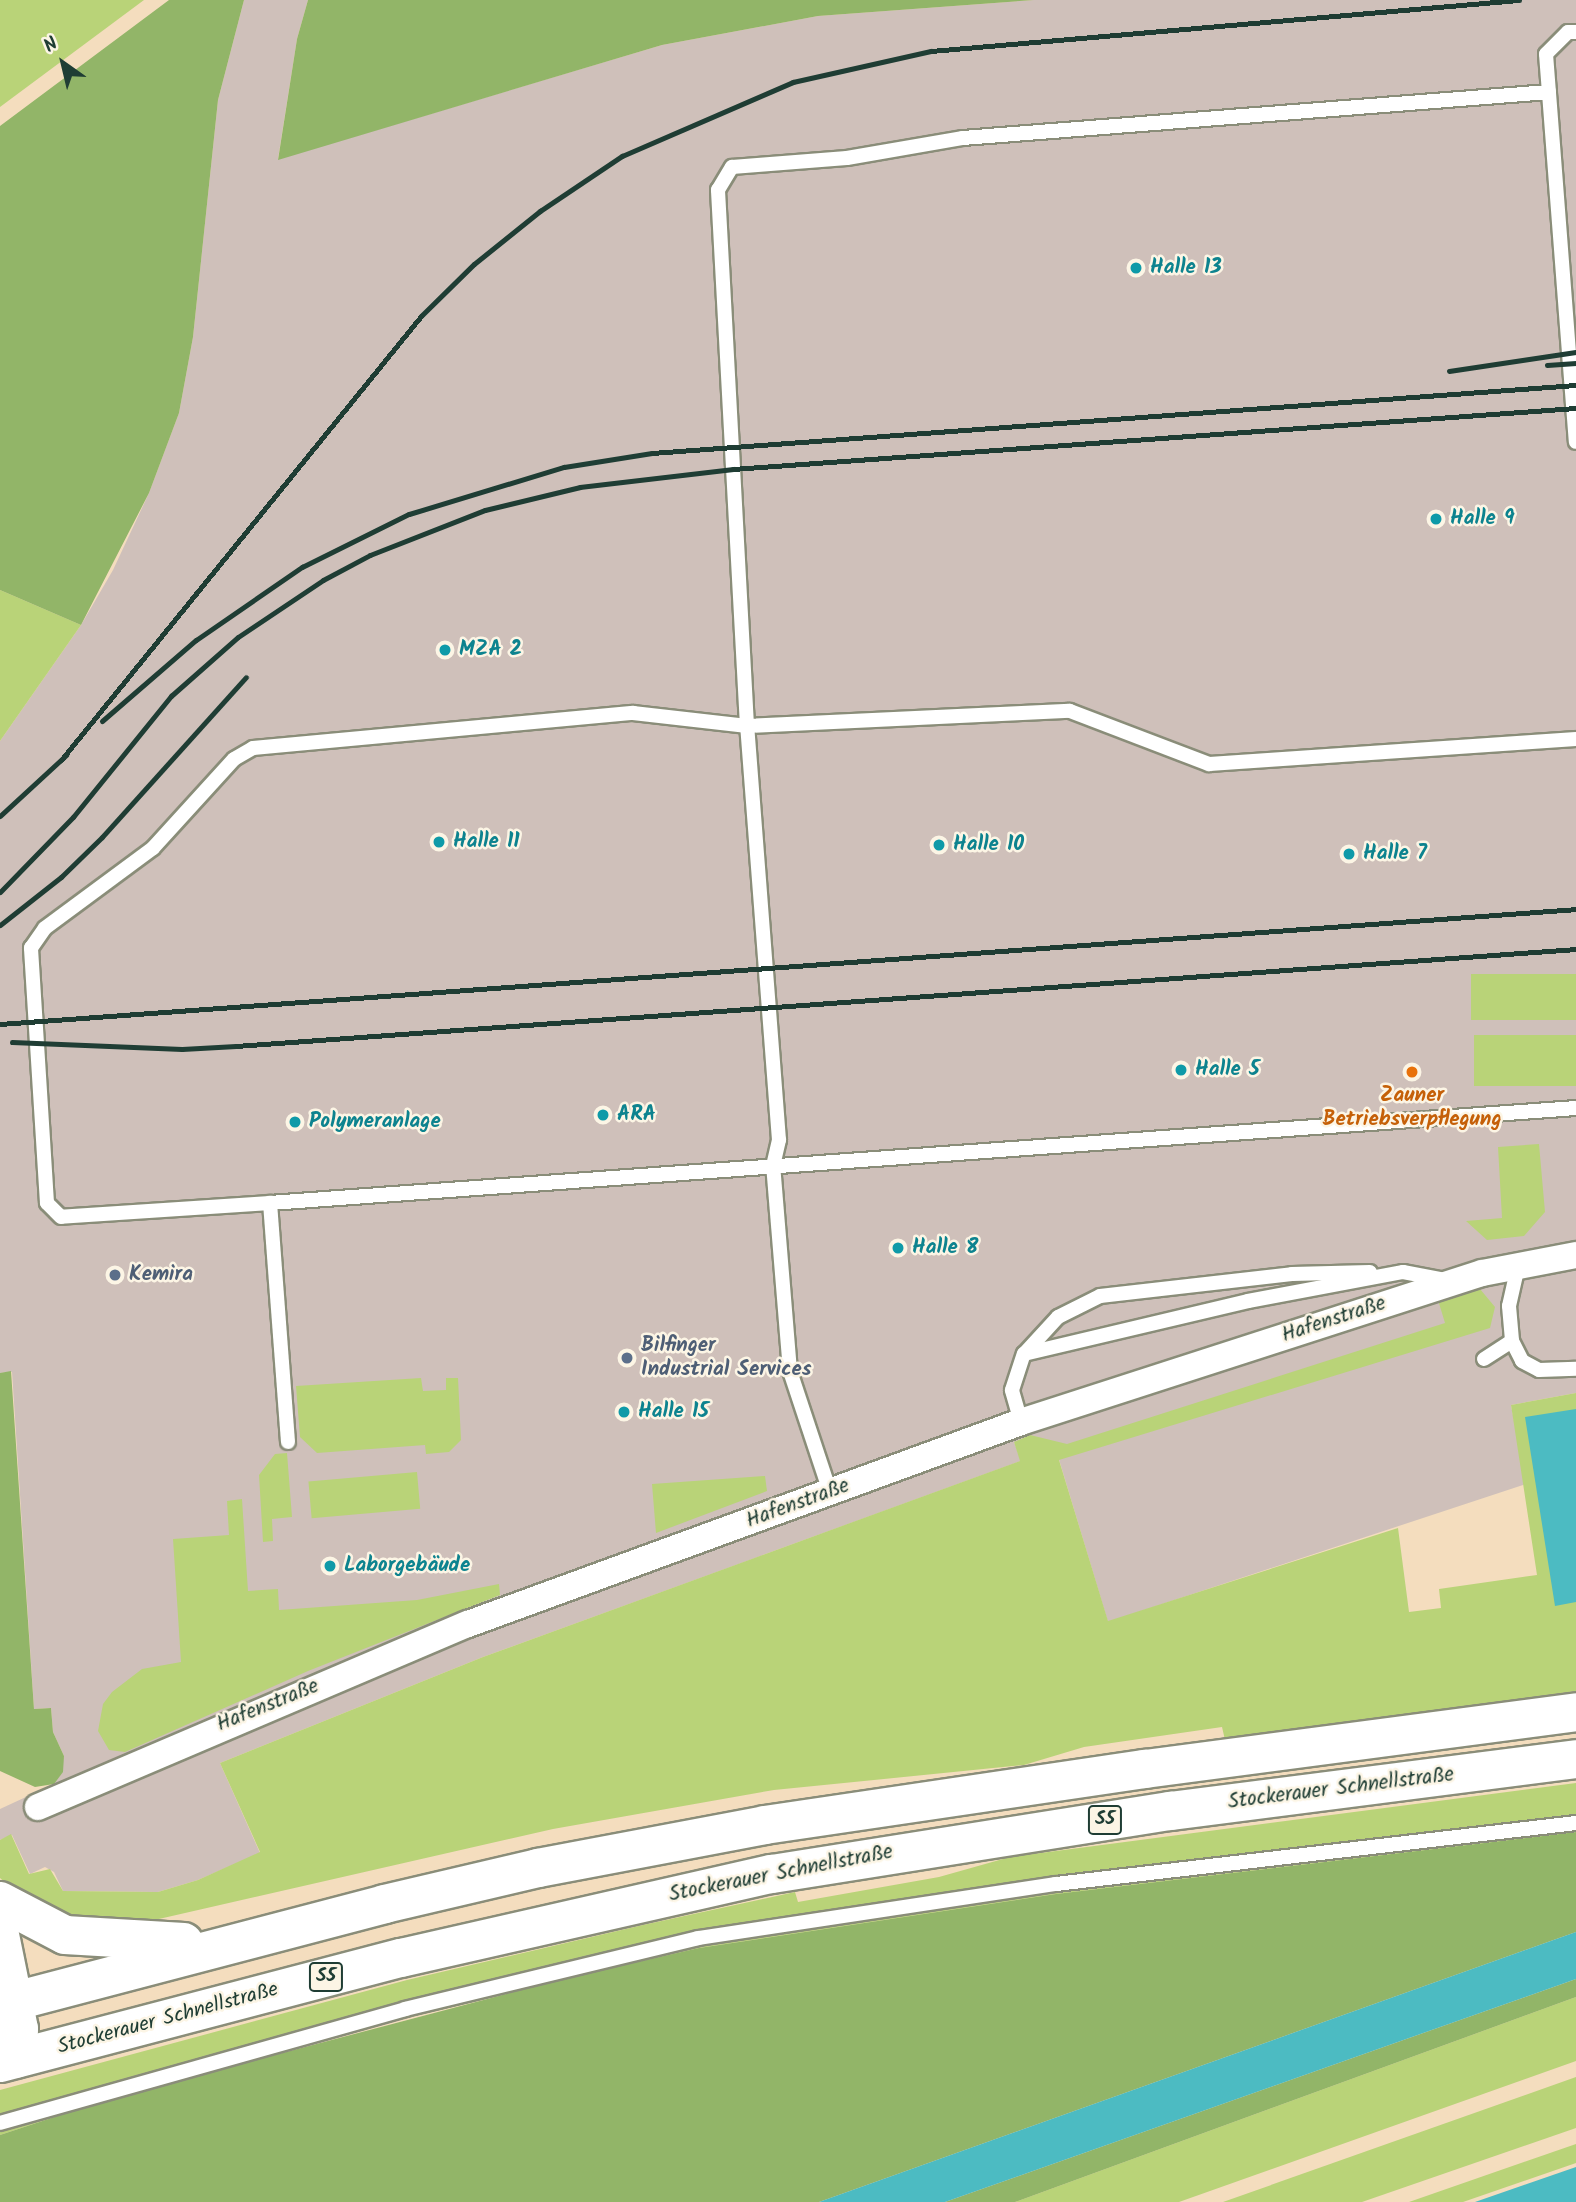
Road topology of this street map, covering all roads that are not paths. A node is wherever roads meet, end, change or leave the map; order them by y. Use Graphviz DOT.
graph roads {
  1 [pos="1576,32"];
  2 [pos="1549,92"];
  3 [pos="1576,442"];
  4 [pos="747,726"];
  5 [pos="1576,739"];
  6 [pos="1576,1108"];
  7 [pos="773,1167"];
  8 [pos="270,1203"];
  9 [pos="1576,1255"];
  10 [pos="1518,1266"];
  11 [pos="1403,1272"];
  12 [pos="1455,1281"];
  13 [pos="1512,1341"];
  14 [pos="1024,1354"];
  15 [pos="1484,1359"];
  16 [pos="1576,1369"];
  17 [pos="1021,1422"];
  18 [pos="288,1442"];
  19 [pos="830,1492"];
  20 [pos="1576,1712"];
  21 [pos="1576,1759"];
  22 [pos="38,1807"];
  23 [pos="1576,1823"];
  24 [pos="0,1901"];
  25 [pos="0,1934"];
  26 [pos="221,1944"];
  27 [pos="8,2002"];
  28 [pos="5,2053"];
  29 [pos="0,2123"];
  1 -- 2 [label="lane"];
  2 -- 3 [label="lane"];
  2 -- 4 [label="lane"];
  4 -- 5 [label="lane"];
  4 -- 7 [label="lane"];
  4 -- 8 [label="lane"];
  6 -- 7 [label="lane"];
  7 -- 8 [label="lane"];
  7 -- 19 [label="lane"];
  8 -- 18 [label="lane"];
  9 -- 10 [label="street, Hafenstraße"];
  10 -- 12 [label="street, Hafenstraße"];
  10 -- 13 [label="lane"];
  11 -- 12 [label="lane"];
  11 -- 14 [label="lane"];
  11 -- 14 [label="lane"];
  12 -- 17 [label="street, Hafenstraße"];
  13 -- 15 [label="lane"];
  13 -- 16 [label="lane"];
  14 -- 17 [label="lane"];
  17 -- 19 [label="street, Hafenstraße"];
  19 -- 22 [label="street, Hafenstraße"];
  20 -- 26 [label="highway, S5"];
  21 -- 28 [label="highway, Stockerauer Schnellstraße / S5"];
  23 -- 29 [label="lane"];
  24 -- 26 [label="highway"];
  25 -- 27 [label="highway"];
  26 -- 27 [label="highway, S5"];
  27 -- 28 [label="highway"];
}
